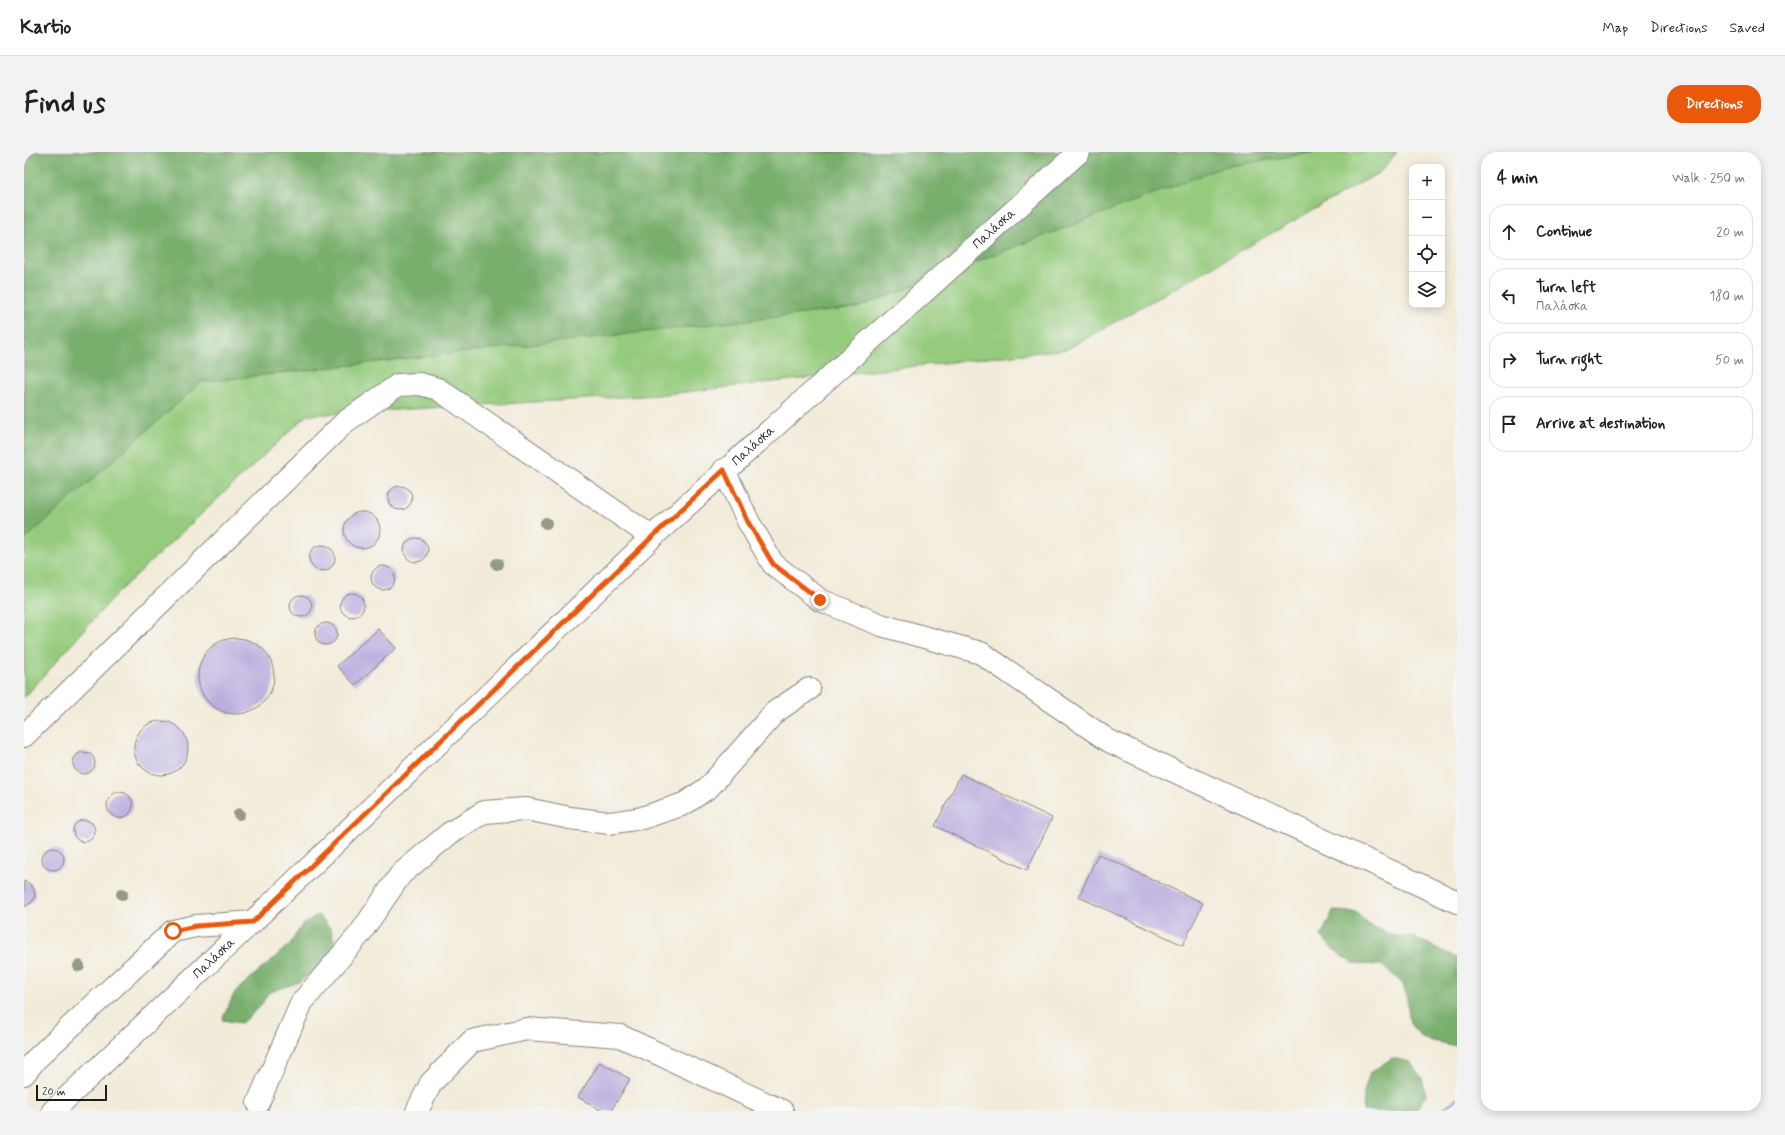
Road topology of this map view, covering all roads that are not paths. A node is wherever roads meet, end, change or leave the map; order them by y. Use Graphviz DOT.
graph roads {
  1 [pos="1079,152"];
  2 [pos="724,470"];
  3 [pos="652,537"];
  4 [pos="809,689"];
  5 [pos="24,736"];
  6 [pos="1457,902"];
  7 [pos="253,922"];
  8 [pos="24,1074"];
  9 [pos="258,1102"];
  10 [pos="53,1111"];
  11 [pos="417,1111"];
  12 [pos="782,1111"];
  1 -- 2 [label="street, Παλάσκα"];
  2 -- 3 [label="street, Παλάσκα"];
  2 -- 6 [label="street"];
  3 -- 5 [label="street"];
  3 -- 7 [label="street, Παλάσκα"];
  4 -- 9 [label="street"];
  7 -- 8 [label="street"];
  7 -- 10 [label="street, Παλάσκα"];
  11 -- 12 [label="street"];
}
